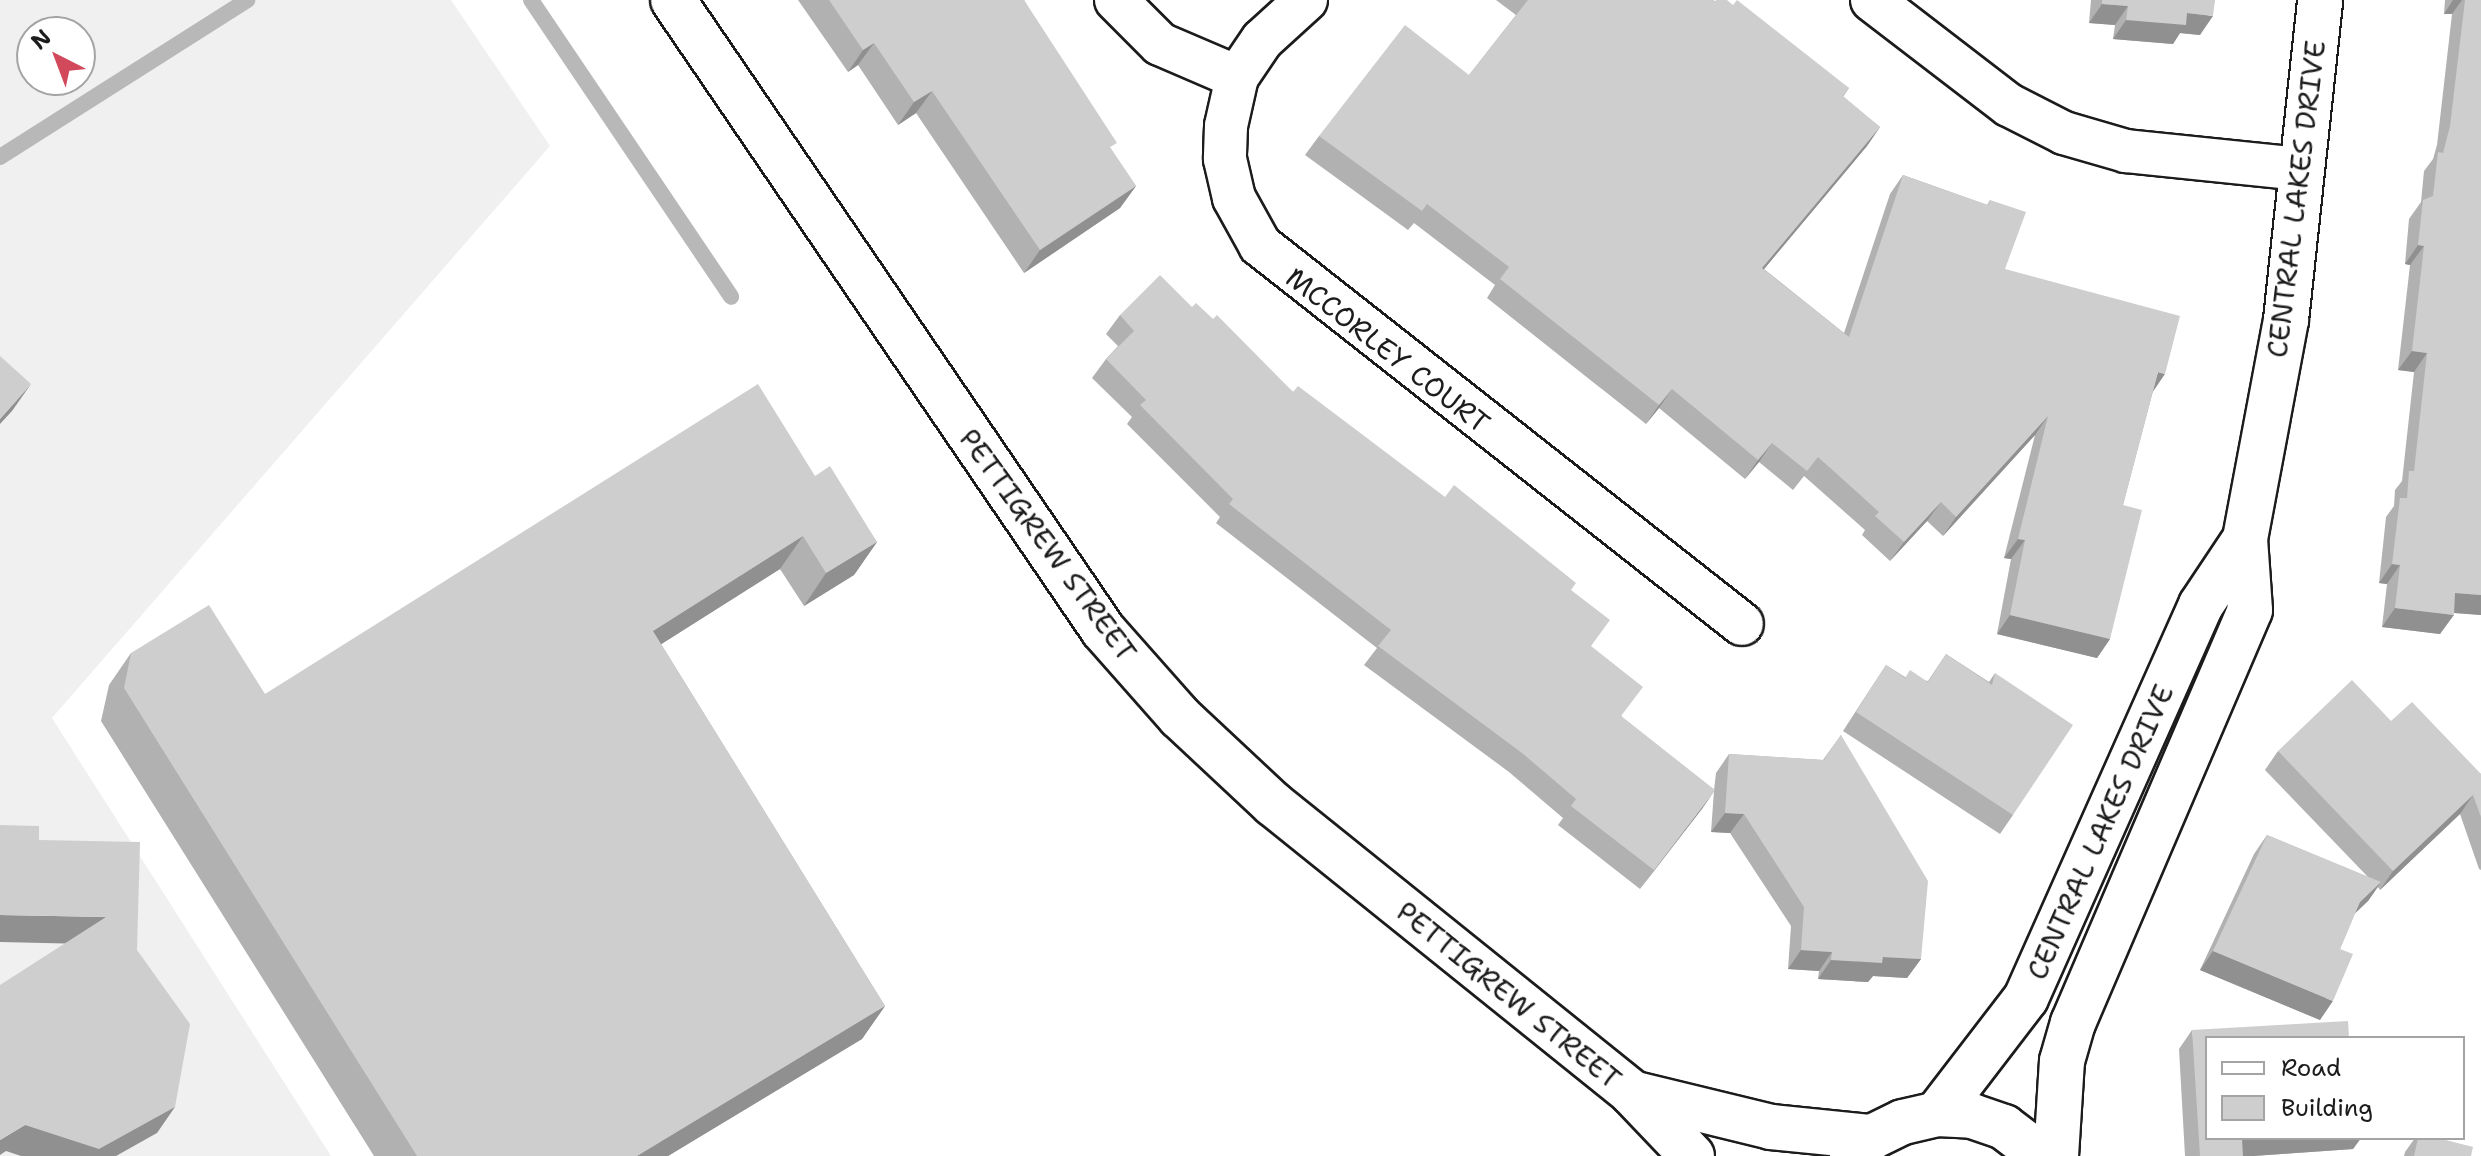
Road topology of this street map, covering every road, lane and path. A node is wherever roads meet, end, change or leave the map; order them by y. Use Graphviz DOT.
graph roads {
  1 [pos="673,0"];
  2 [pos="1116,0"];
  3 [pos="1306,0"];
  4 [pos="1872,0"];
  5 [pos="2320,0"];
  6 [pos="1237,77"];
  7 [pos="2300,169"];
  8 [pos="2245,539"];
  9 [pos="1742,624"];
  10 [pos="1632,1093"];
  11 [pos="1937,1114"];
  12 [pos="1862,1147"];
  13 [pos="1692,1156"];
  14 [pos="2042,1156"];
  15 [pos="2056,1156"];
  1 -- 10 [label="main road, PETTIGREW STREET"];
  2 -- 6 [label="street"];
  3 -- 6 [label="street, MCCORLEY COURT"];
  4 -- 7 [label="street"];
  5 -- 7 [label="main road, CENTRAL LAKES DRIVE"];
  6 -- 9 [label="street, MCCORLEY COURT"];
  7 -- 8 [label="main road, CENTRAL LAKES DRIVE"];
  8 -- 11 [label="main road, CENTRAL LAKES DRIVE"];
  8 -- 15 [label="main road, CENTRAL LAKES DRIVE"];
  10 -- 12 [label="main road, PETTIGREW STREET"];
  10 -- 13 [label="main road, PETTIGREW STREET"];
  11 -- 12 [label="main road"];
  11 -- 14 [label="main road"];
}
